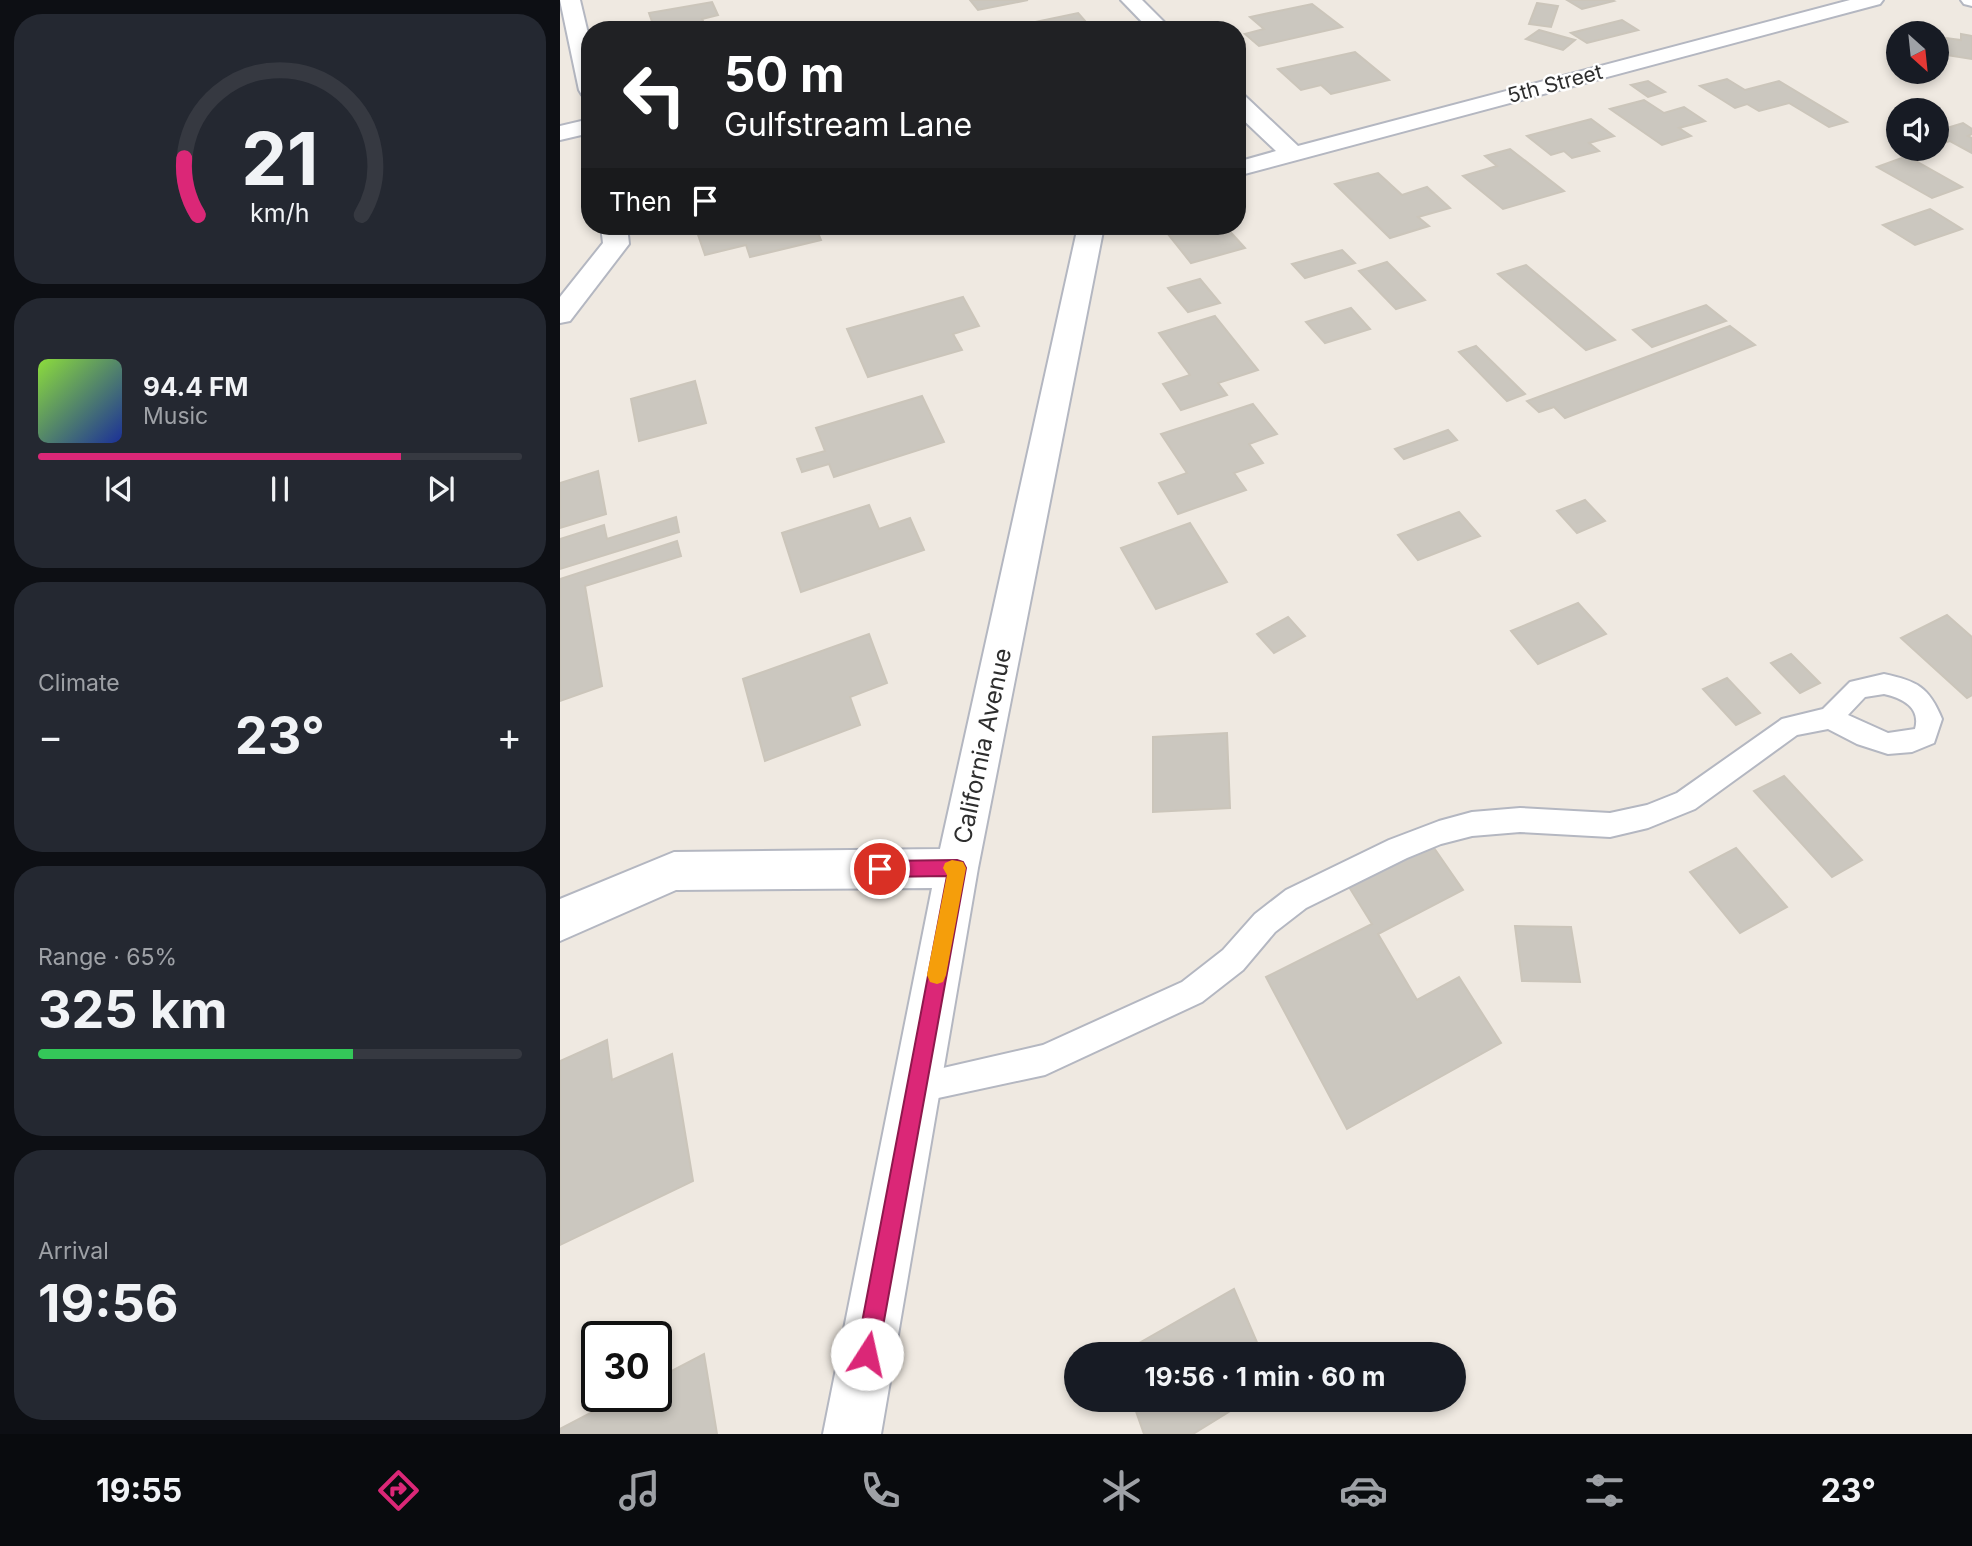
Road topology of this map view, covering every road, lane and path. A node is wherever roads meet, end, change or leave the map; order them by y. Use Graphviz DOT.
graph roads {
  1 [pos="570,0"];
  2 [pos="1131,0"];
  3 [pos="1873,0"];
  4 [pos="1153,21"];
  5 [pos="581,50"];
  6 [pos="1246,110"];
  7 [pos="581,128"];
  8 [pos="560,133"];
  9 [pos="1293,154"];
  10 [pos="1246,167"];
  11 [pos="615,235"];
  12 [pos="1089,235"];
  13 [pos="560,315"];
  14 [pos="1830,718"];
  15 [pos="957,868"];
  16 [pos="560,920"];
  17 [pos="915,1088"];
  18 [pos="852,1434"];
  1 -- 5 [label="street"];
  2 -- 4 [label="street"];
  3 -- 9 [label="street, 5th Street"];
  6 -- 9 [label="street"];
  7 -- 8 [label="street"];
  9 -- 10 [label="street, 5th Street"];
  11 -- 13 [label="street"];
  12 -- 15 [label="street, California Avenue"];
  14 -- 17 [label="lane"];
  15 -- 16 [label="street"];
  15 -- 17 [label="street, California Avenue"];
  17 -- 18 [label="street, California Avenue"];
}
